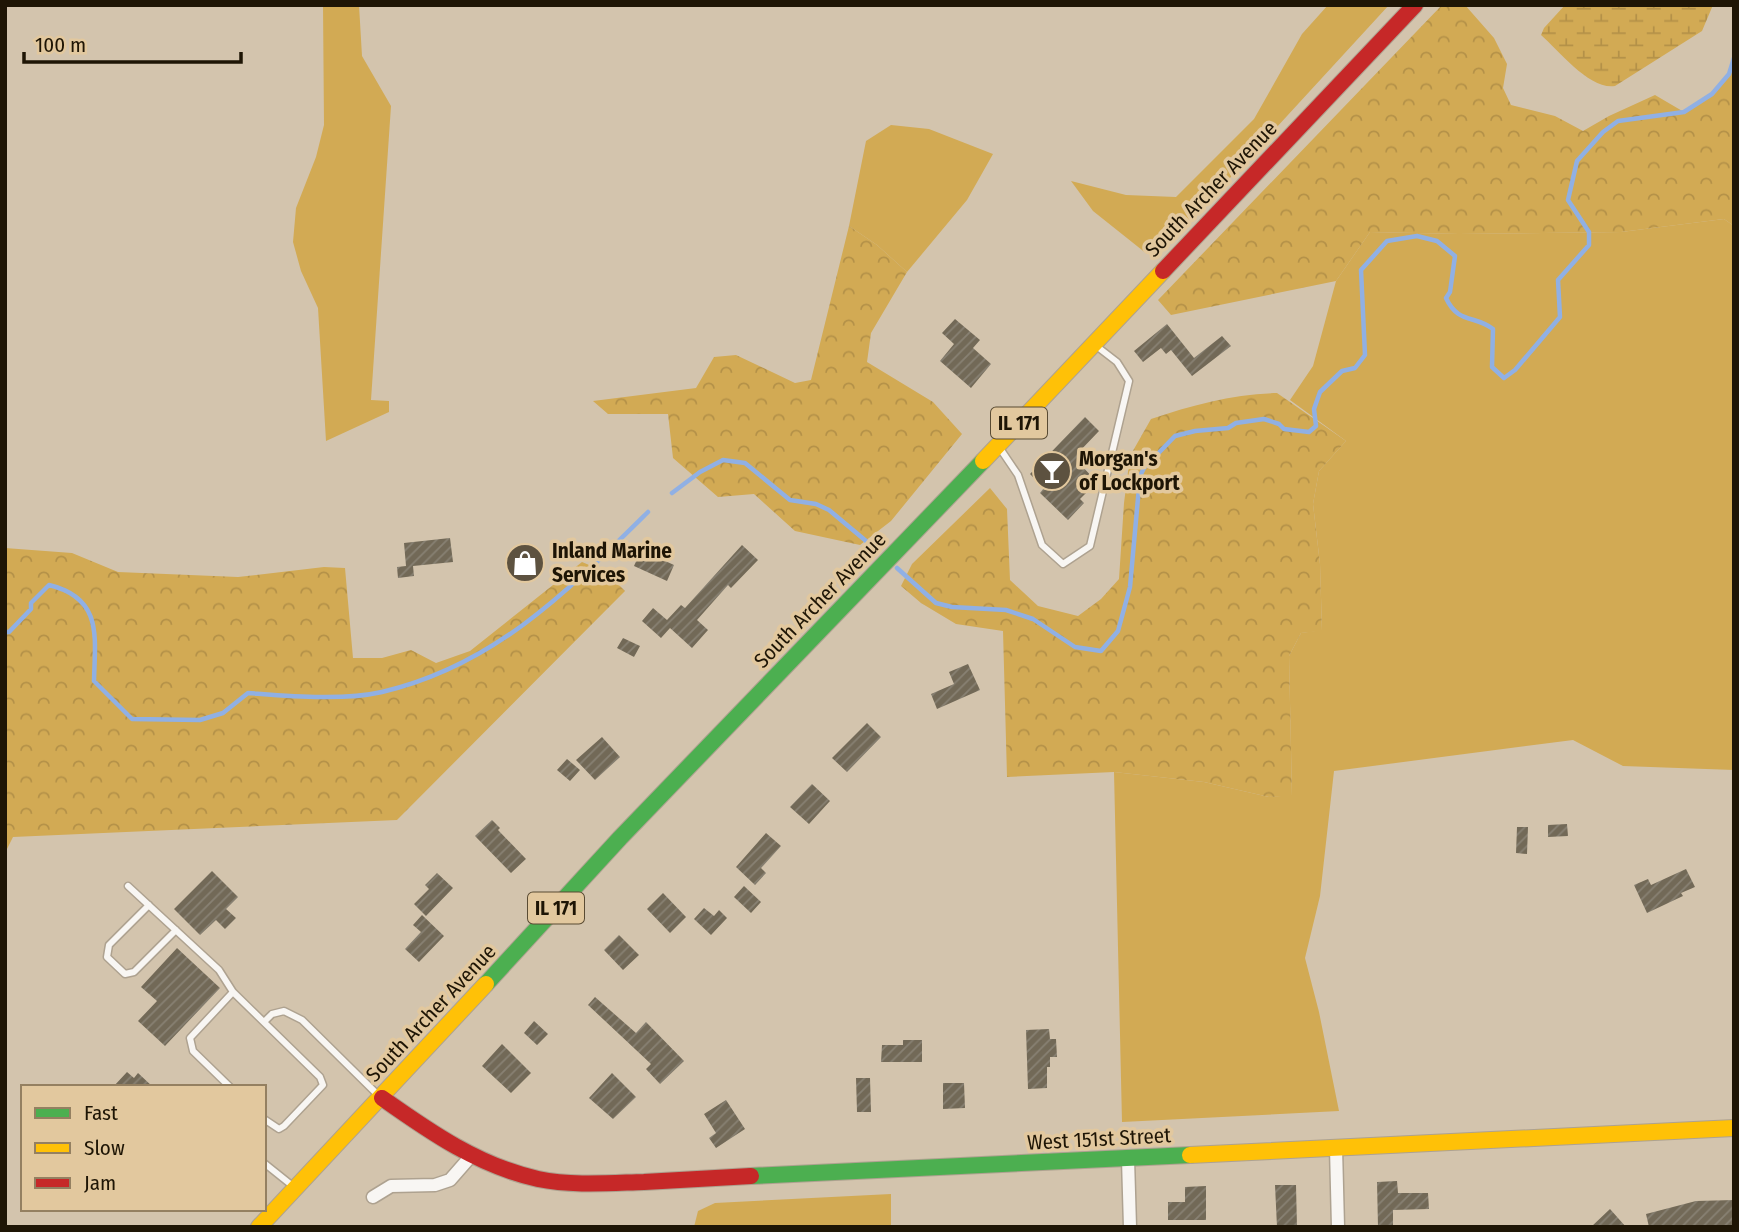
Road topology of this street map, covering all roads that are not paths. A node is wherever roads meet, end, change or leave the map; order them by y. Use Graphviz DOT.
graph roads {
  1 [pos="1415,5"];
  2 [pos="1093,344"];
  3 [pos="998,445"];
  4 [pos="128,886"];
  5 [pos="149,905"];
  6 [pos="176,930"];
  7 [pos="233,992"];
  8 [pos="265,1021"];
  9 [pos="228,1085"];
  10 [pos="382,1098"];
  11 [pos="266,1120"];
  12 [pos="1734,1128"];
  13 [pos="1336,1148"];
  14 [pos="471,1156"];
  15 [pos="1128,1158"];
  16 [pos="266,1165"];
  17 [pos="296,1188"];
  18 [pos="373,1197"];
  19 [pos="258,1227"];
  20 [pos="1130,1227"];
  21 [pos="1338,1227"];
  1 -- 2 [label="main road, South Archer Avenue / IL 171"];
  2 -- 3 [label="main road, South Archer Avenue / IL 171"];
  2 -- 3 [label="lane"];
  3 -- 10 [label="main road, South Archer Avenue / IL 171"];
  4 -- 5 [label="lane"];
  5 -- 6 [label="lane"];
  5 -- 6 [label="lane"];
  6 -- 7 [label="lane"];
  7 -- 8 [label="lane"];
  7 -- 9 [label="lane"];
  8 -- 10 [label="lane"];
  8 -- 11 [label="lane"];
  10 -- 14 [label="main road, West 151st Street"];
  10 -- 17 [label="main road, South Archer Avenue / IL 171"];
  12 -- 13 [label="main road, West 151st Street"];
  13 -- 15 [label="main road, West 151st Street"];
  13 -- 21 [label="street"];
  14 -- 15 [label="main road, West 151st Street"];
  14 -- 18 [label="street"];
  15 -- 20 [label="street"];
  16 -- 17 [label="lane"];
  17 -- 19 [label="main road, South Archer Avenue / IL 171"];
}
